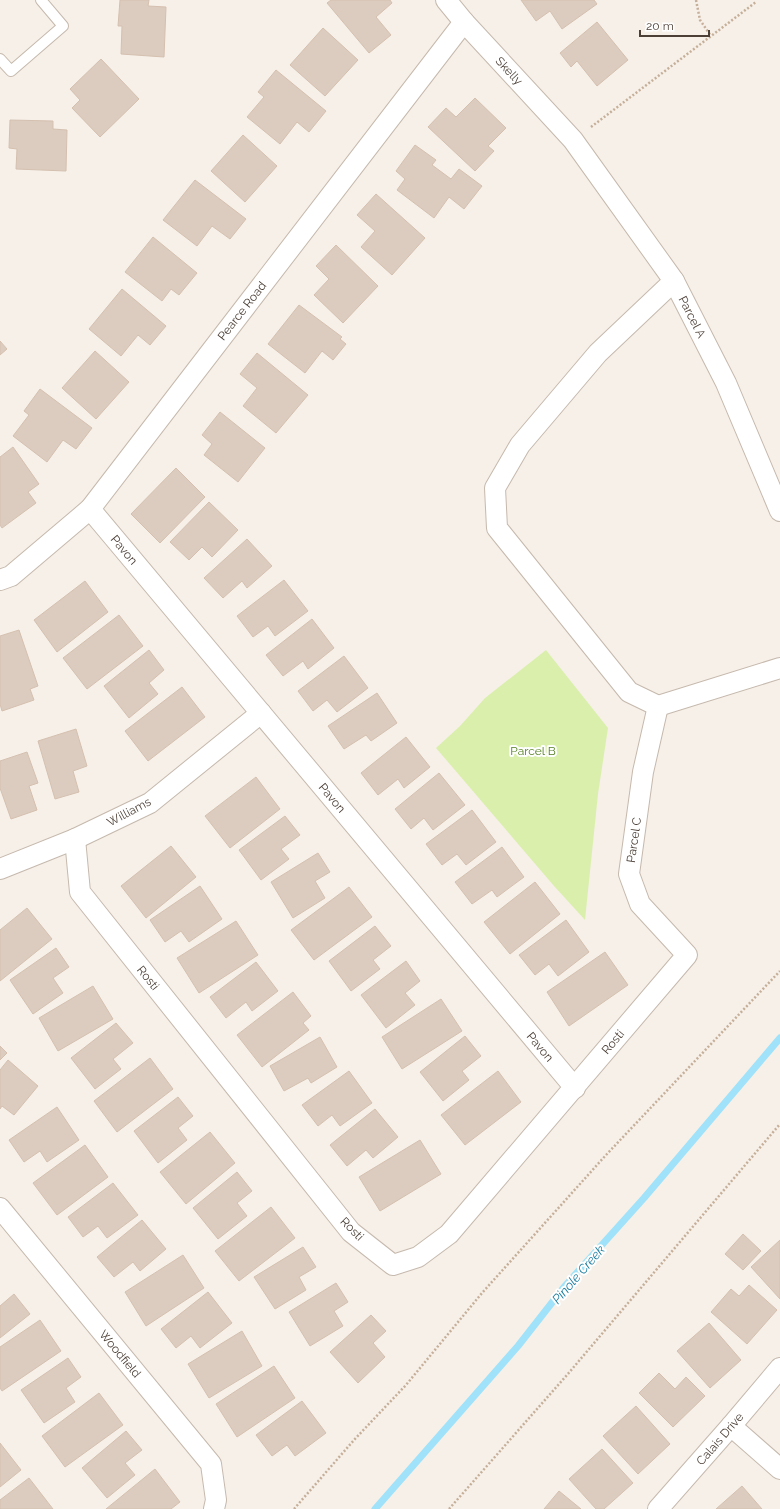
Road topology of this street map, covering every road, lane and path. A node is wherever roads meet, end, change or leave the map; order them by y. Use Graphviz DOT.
graph roads {
  1 [pos="41,0"];
  2 [pos="446,0"];
  3 [pos="696,0"];
  4 [pos="756,2"];
  5 [pos="464,22"];
  6 [pos="711,36"];
  7 [pos="0,59"];
  8 [pos="574,140"];
  9 [pos="674,281"];
  10 [pos="90,509"];
  11 [pos="780,511"];
  12 [pos="0,580"];
  13 [pos="780,668"];
  14 [pos="658,706"];
  15 [pos="261,713"];
  16 [pos="75,839"];
  17 [pos="0,869"];
  18 [pos="687,955"];
  19 [pos="780,971"];
  20 [pos="575,1088"];
  21 [pos="780,1124"];
  22 [pos="0,1208"];
  23 [pos="780,1368"];
  24 [pos="731,1426"];
  25 [pos="780,1469"];
  26 [pos="214,1509"];
  27 [pos="294,1509"];
  28 [pos="449,1509"];
  29 [pos="658,1509"];
  1 -- 7 [label="lane"];
  2 -- 5 [label="street, Skelly"];
  3 -- 6 [label="path"];
  4 -- 6 [label="path"];
  5 -- 8 [label="street, Skelly"];
  5 -- 10 [label="street, Pearce Road"];
  6 -- 8 [label="path"];
  8 -- 9 [label="street, Parcel A"];
  9 -- 11 [label="street, Parcel A"];
  9 -- 14 [label="street"];
  10 -- 12 [label="street, Pearce Road"];
  10 -- 15 [label="street, Pavon"];
  13 -- 14 [label="street"];
  14 -- 18 [label="street, Parcel C"];
  15 -- 16 [label="street, Williams"];
  15 -- 20 [label="street, Pavon"];
  16 -- 17 [label="street, Williams"];
  16 -- 20 [label="street, Rosti"];
  18 -- 20 [label="street, Rosti"];
  19 -- 27 [label="path"];
  21 -- 28 [label="path"];
  22 -- 26 [label="street, Woodfield"];
  23 -- 24 [label="street, Calais Drive"];
  24 -- 25 [label="street"];
  24 -- 29 [label="street, Calais Drive"];
}
